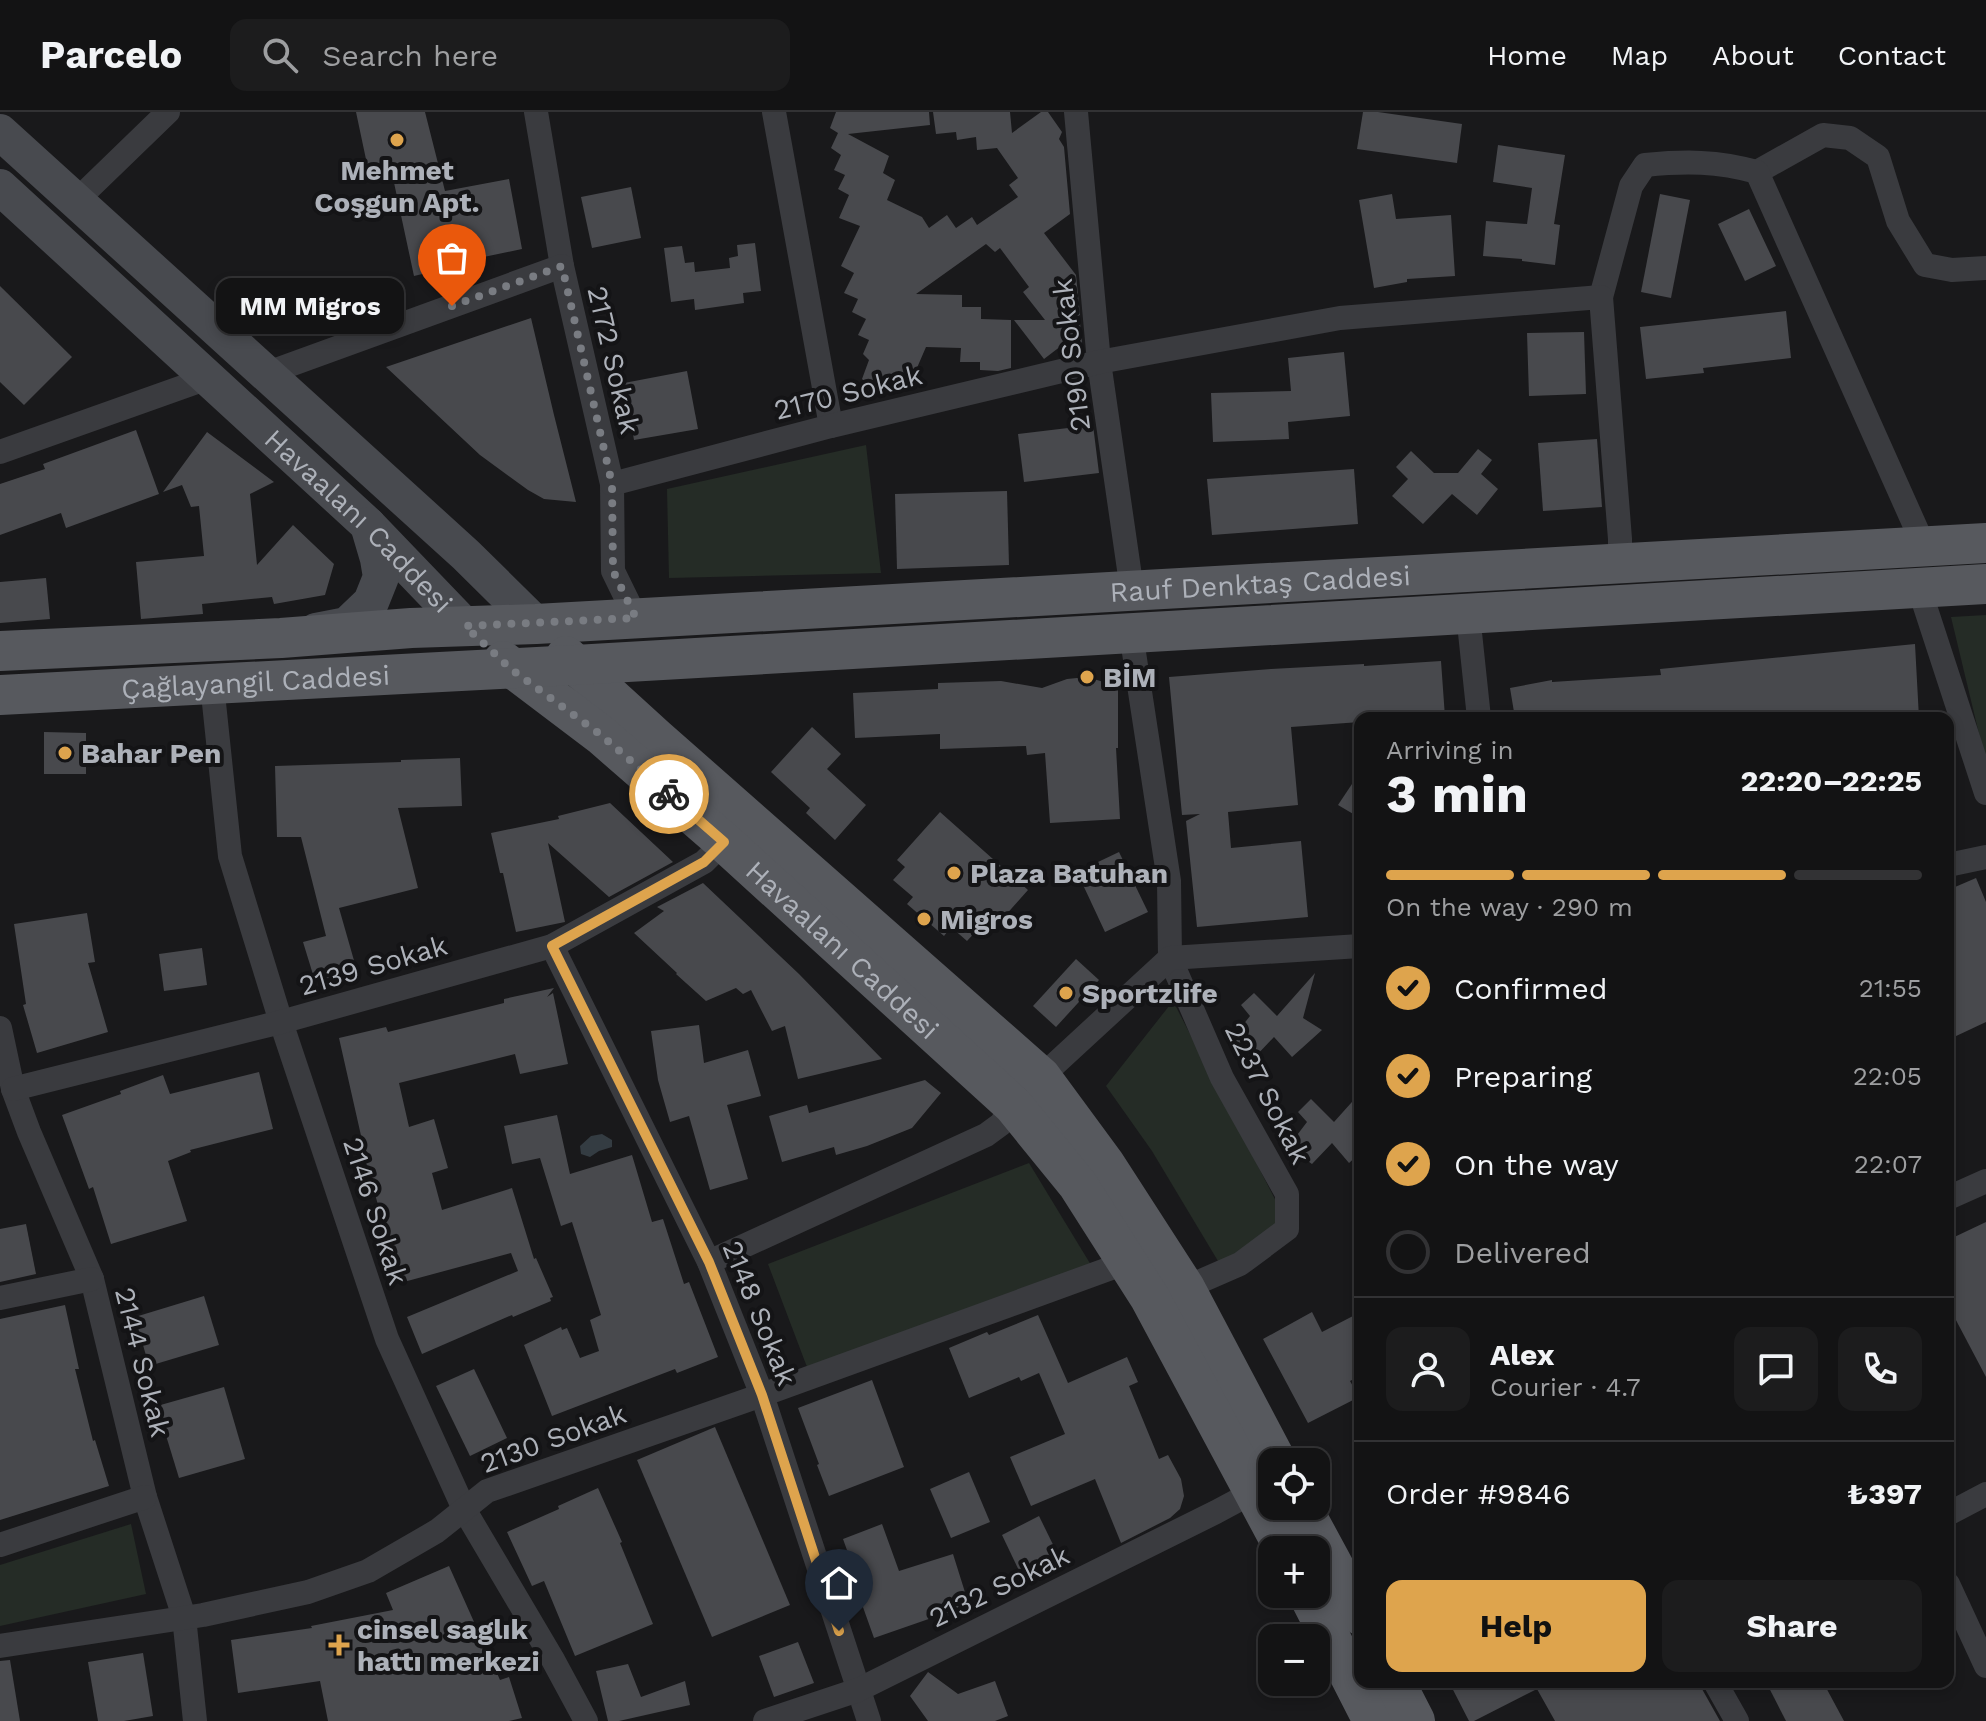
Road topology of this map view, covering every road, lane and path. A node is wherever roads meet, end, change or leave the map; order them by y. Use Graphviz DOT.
graph roads {
  1 [pos="168,112"];
  2 [pos="536,112"];
  3 [pos="774,112"];
  4 [pos="1076,112"];
  5 [pos="0,132"];
  6 [pos="1757,172"];
  7 [pos="0,187"];
  8 [pos="76,201"];
  9 [pos="562,266"];
  10 [pos="1986,268"];
  11 [pos="1601,297"];
  12 [pos="1099,362"];
  13 [pos="265,374"];
  14 [pos="208,378"];
  15 [pos="831,426"];
  16 [pos="0,452"];
  17 [pos="612,484"];
  18 [pos="367,524"];
  19 [pos="1986,543"];
  20 [pos="1924,546"];
  21 [pos="1620,563"];
  22 [pos="480,568"];
  23 [pos="1986,584"];
  24 [pos="1919,588"];
  25 [pos="1132,590"];
  26 [pos="1468,614"];
  27 [pos="644,617"];
  28 [pos="536,624"];
  29 [pos="465,626"];
  30 [pos="1131,633"];
  31 [pos="281,638"];
  32 [pos="0,651"];
  33 [pos="689,659"];
  34 [pos="575,665"];
  35 [pos="511,669"];
  36 [pos="427,673"];
  37 [pos="212,684"];
  38 [pos="0,695"];
  39 [pos="1478,712"];
  40 [pos="599,734"];
  41 [pos="656,738"];
  42 [pos="1986,793"];
  43 [pos="724,842"];
  44 [pos="1986,857"];
  45 [pos="1954,864"];
  46 [pos="552,946"];
  47 [pos="1354,946"];
  48 [pos="1170,958"];
  49 [pos="281,1022"];
  50 [pos="0,1028"];
  51 [pos="13,1089"];
  52 [pos="1027,1091"];
  53 [pos="1986,1181"];
  54 [pos="1954,1195"];
  55 [pos="1144,1255"];
  56 [pos="709,1262"];
  57 [pos="92,1279"];
  58 [pos="1185,1288"];
  59 [pos="0,1298"];
  60 [pos="762,1395"];
  61 [pos="1258,1456"];
  62 [pos="1258,1464"];
  63 [pos="1258,1484"];
  64 [pos="1986,1494"];
  65 [pos="145,1497"];
  66 [pos="464,1509"];
  67 [pos="1954,1511"];
  68 [pos="1309,1520"];
  69 [pos="0,1545"];
  70 [pos="1954,1597"];
  71 [pos="1354,1604"];
  72 [pos="1315,1608"];
  73 [pos="184,1617"];
  74 [pos="0,1646"];
  75 [pos="1986,1666"];
  76 [pos="1354,1684"];
  77 [pos="1356,1688"];
  78 [pos="1398,1688"];
  79 [pos="1718,1688"];
  80 [pos="858,1690"];
  81 [pos="195,1721"];
  82 [pos="586,1721"];
  83 [pos="765,1721"];
  84 [pos="869,1721"];
  85 [pos="1373,1721"];
  86 [pos="1415,1721"];
  87 [pos="1737,1721"];
  1 -- 8 [label="street"];
  2 -- 9 [label="street, 2172 Sokak"];
  3 -- 15 [label="street"];
  4 -- 12 [label="street, 2190 Sokak"];
  5 -- 8 [label="street, Havaalanı Caddesi"];
  6 -- 10 [label="street"];
  6 -- 11 [label="street"];
  6 -- 20 [label="street"];
  7 -- 14 [label="street, Havaalanı Caddesi"];
  8 -- 13 [label="street, Havaalanı Caddesi"];
  9 -- 13 [label="street"];
  9 -- 17 [label="street, 2172 Sokak"];
  11 -- 12 [label="street, 2170 Sokak"];
  11 -- 21 [label="street"];
  12 -- 15 [label="street, 2170 Sokak"];
  12 -- 25 [label="street, 2190 Sokak"];
  13 -- 22 [label="street, Havaalanı Caddesi"];
  14 -- 16 [label="street"];
  14 -- 18 [label="street, Havaalanı Caddesi"];
  15 -- 17 [label="street, 2170 Sokak"];
  17 -- 27 [label="street, 2172 Sokak"];
  18 -- 29 [label="street, Havaalanı Caddesi"];
  18 -- 31 [label="street"];
  19 -- 20 [label="main road, Rauf Denktaş Caddesi"];
  20 -- 21 [label="main road, Rauf Denktaş Caddesi"];
  21 -- 25 [label="main road, Rauf Denktaş Caddesi"];
  22 -- 27 [label="street"];
  22 -- 28 [label="street, Havaalanı Caddesi"];
  23 -- 24 [label="main road, Rauf Denktaş Caddesi"];
  24 -- 26 [label="main road, Rauf Denktaş Caddesi"];
  24 -- 42 [label="street"];
  25 -- 27 [label="main road, Rauf Denktaş Caddesi"];
  26 -- 30 [label="main road, Rauf Denktaş Caddesi"];
  26 -- 39 [label="street"];
  27 -- 28 [label="main road, Rauf Denktaş Caddesi"];
  28 -- 29 [label="main road, Çağlayangil Caddesi"];
  28 -- 34 [label="main road, Havaalanı Caddesi"];
  29 -- 31 [label="main road, Çağlayangil Caddesi"];
  29 -- 35 [label="main road, Havaalanı Caddesi"];
  30 -- 33 [label="main road, Rauf Denktaş Caddesi"];
  30 -- 48 [label="street, 2237 Sokak"];
  31 -- 32 [label="main road, Çağlayangil Caddesi"];
  33 -- 34 [label="main road, Rauf Denktaş Caddesi"];
  33 -- 41 [label="main road"];
  34 -- 35 [label="main road, Çağlayangil Caddesi"];
  34 -- 41 [label="main road, Havaalanı Caddesi"];
  35 -- 36 [label="main road, Çağlayangil Caddesi"];
  35 -- 40 [label="main road, Havaalanı Caddesi"];
  36 -- 37 [label="main road, Çağlayangil Caddesi"];
  36 -- 40 [label="main road"];
  37 -- 38 [label="main road, Çağlayangil Caddesi"];
  37 -- 49 [label="street, 2146 Sokak"];
  40 -- 43 [label="main road, Havaalanı Caddesi"];
  41 -- 52 [label="main road, Havaalanı Caddesi"];
  43 -- 46 [label="street, 2139 Sokak"];
  43 -- 52 [label="main road, Havaalanı Caddesi"];
  44 -- 45 [label="street"];
  46 -- 49 [label="street, 2139 Sokak"];
  46 -- 56 [label="street, 2148 Sokak"];
  47 -- 48 [label="street"];
  48 -- 52 [label="street"];
  48 -- 58 [label="street, 2237 Sokak"];
  49 -- 51 [label="street, 2139 Sokak"];
  49 -- 66 [label="street, 2146 Sokak"];
  50 -- 51 [label="street, 2144 Sokak"];
  51 -- 57 [label="street, 2144 Sokak"];
  52 -- 55 [label="main road, Havaalanı Caddesi"];
  52 -- 56 [label="street"];
  53 -- 54 [label="street"];
  55 -- 58 [label="main road, Havaalanı Caddesi"];
  55 -- 60 [label="street, 2130 Sokak"];
  55 -- 62 [label="main road, Havaalanı Caddesi"];
  56 -- 60 [label="street, 2148 Sokak"];
  57 -- 59 [label="street"];
  57 -- 65 [label="street, 2144 Sokak"];
  58 -- 61 [label="main road, Havaalanı Caddesi"];
  60 -- 66 [label="street, 2130 Sokak"];
  60 -- 80 [label="street, 2148 Sokak"];
  63 -- 80 [label="street, 2132 Sokak"];
  64 -- 67 [label="street"];
  65 -- 69 [label="street"];
  65 -- 73 [label="street, 2144 Sokak"];
  66 -- 73 [label="street, 2130 Sokak"];
  66 -- 82 [label="street, 2146 Sokak"];
  68 -- 71 [label="main road"];
  70 -- 75 [label="street"];
  72 -- 76 [label="main road"];
  73 -- 74 [label="street, 2130 Sokak"];
  73 -- 81 [label="street, 2144 Sokak"];
  77 -- 85 [label="main road"];
  78 -- 86 [label="main road"];
  79 -- 87 [label="street"];
  80 -- 83 [label="street, 2132 Sokak"];
  80 -- 84 [label="street, 2148 Sokak"];
}
